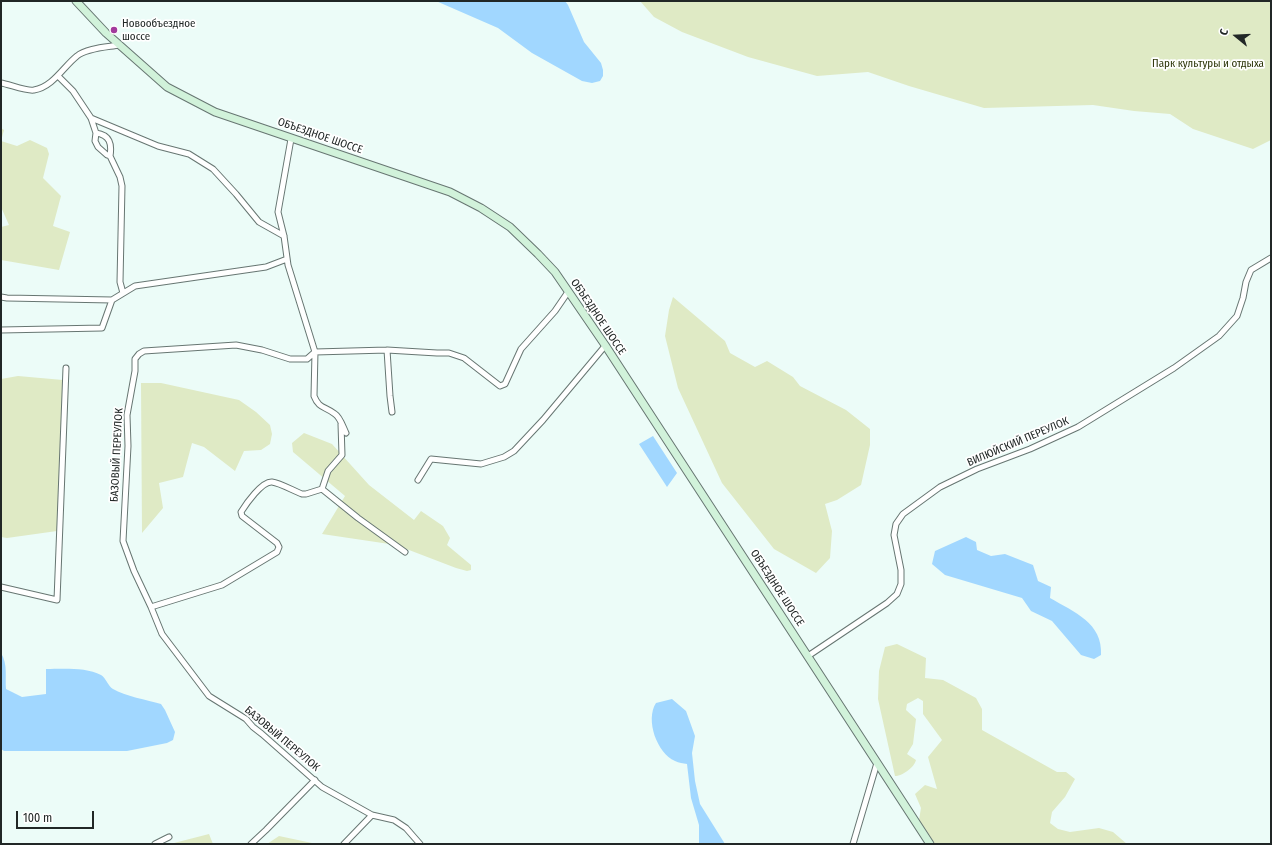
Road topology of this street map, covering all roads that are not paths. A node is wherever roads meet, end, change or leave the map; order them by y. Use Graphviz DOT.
graph roads {
  1 [pos="76,1"];
  2 [pos="119,45"];
  3 [pos="58,76"];
  4 [pos="1,83"];
  5 [pos="91,118"];
  6 [pos="96,133"];
  7 [pos="291,139"];
  8 [pos="110,156"];
  9 [pos="284,236"];
  10 [pos="1271,258"];
  11 [pos="287,259"];
  12 [pos="568,292"];
  13 [pos="123,293"];
  14 [pos="1,297"];
  15 [pos="112,300"];
  16 [pos="1,330"];
  17 [pos="605,346"];
  18 [pos="387,350"];
  19 [pos="315,352"];
  20 [pos="66,368"];
  21 [pos="392,412"];
  22 [pos="341,423"];
  23 [pos="346,433"];
  24 [pos="418,480"];
  25 [pos="322,489"];
  26 [pos="405,552"];
  27 [pos="1,587"];
  28 [pos="151,607"];
  29 [pos="808,656"];
  30 [pos="877,763"];
  31 [pos="315,780"];
  32 [pos="372,815"];
  33 [pos="169,837"];
  34 [pos="155,844"];
  35 [pos="251,844"];
  36 [pos="344,844"];
  37 [pos="420,844"];
  38 [pos="853,844"];
  39 [pos="930,844"];
  1 -- 2 [label="main road, ОБЪЕЗДНОЕ ШОССЕ"];
  2 -- 3 [label="street"];
  2 -- 7 [label="main road, ОБЪЕЗДНОЕ ШОССЕ"];
  3 -- 4 [label="street"];
  3 -- 5 [label="street"];
  5 -- 6 [label="street"];
  5 -- 9 [label="street"];
  6 -- 8 [label="street"];
  6 -- 8 [label="street"];
  7 -- 9 [label="street"];
  7 -- 12 [label="main road, ОБЪЕЗДНОЕ ШОССЕ"];
  8 -- 13 [label="street"];
  9 -- 11 [label="street"];
  10 -- 29 [label="street, ВИЛЮЙСКИЙ ПЕРЕУЛОК"];
  11 -- 13 [label="street"];
  11 -- 19 [label="street"];
  12 -- 17 [label="main road, ОБЪЕЗДНОЕ ШОССЕ"];
  12 -- 18 [label="street, БАЗОВЫЙ ПЕРЕУЛОК"];
  13 -- 15 [label="street"];
  14 -- 15 [label="street"];
  15 -- 16 [label="street"];
  17 -- 24 [label="street"];
  17 -- 29 [label="main road, ОБЪЕЗДНОЕ ШОССЕ"];
  18 -- 19 [label="street, БАЗОВЫЙ ПЕРЕУЛОК"];
  18 -- 21 [label="street"];
  19 -- 22 [label="street"];
  19 -- 28 [label="street, БАЗОВЫЙ ПЕРЕУЛОК"];
  20 -- 27 [label="street"];
  22 -- 23 [label="street"];
  22 -- 25 [label="street"];
  25 -- 26 [label="street"];
  25 -- 28 [label="street"];
  28 -- 31 [label="street, БАЗОВЫЙ ПЕРЕУЛОК"];
  29 -- 30 [label="main road, ОБЪЕЗДНОЕ ШОССЕ"];
  30 -- 38 [label="street"];
  30 -- 39 [label="main road, ОБЪЕЗДНОЕ ШОССЕ"];
  31 -- 32 [label="street, БАЗОВЫЙ ПЕРЕУЛОК"];
  31 -- 35 [label="street"];
  32 -- 36 [label="street"];
  32 -- 37 [label="street, БАЗОВЫЙ ПЕРЕУЛОК"];
  33 -- 34 [label="street"];
}
